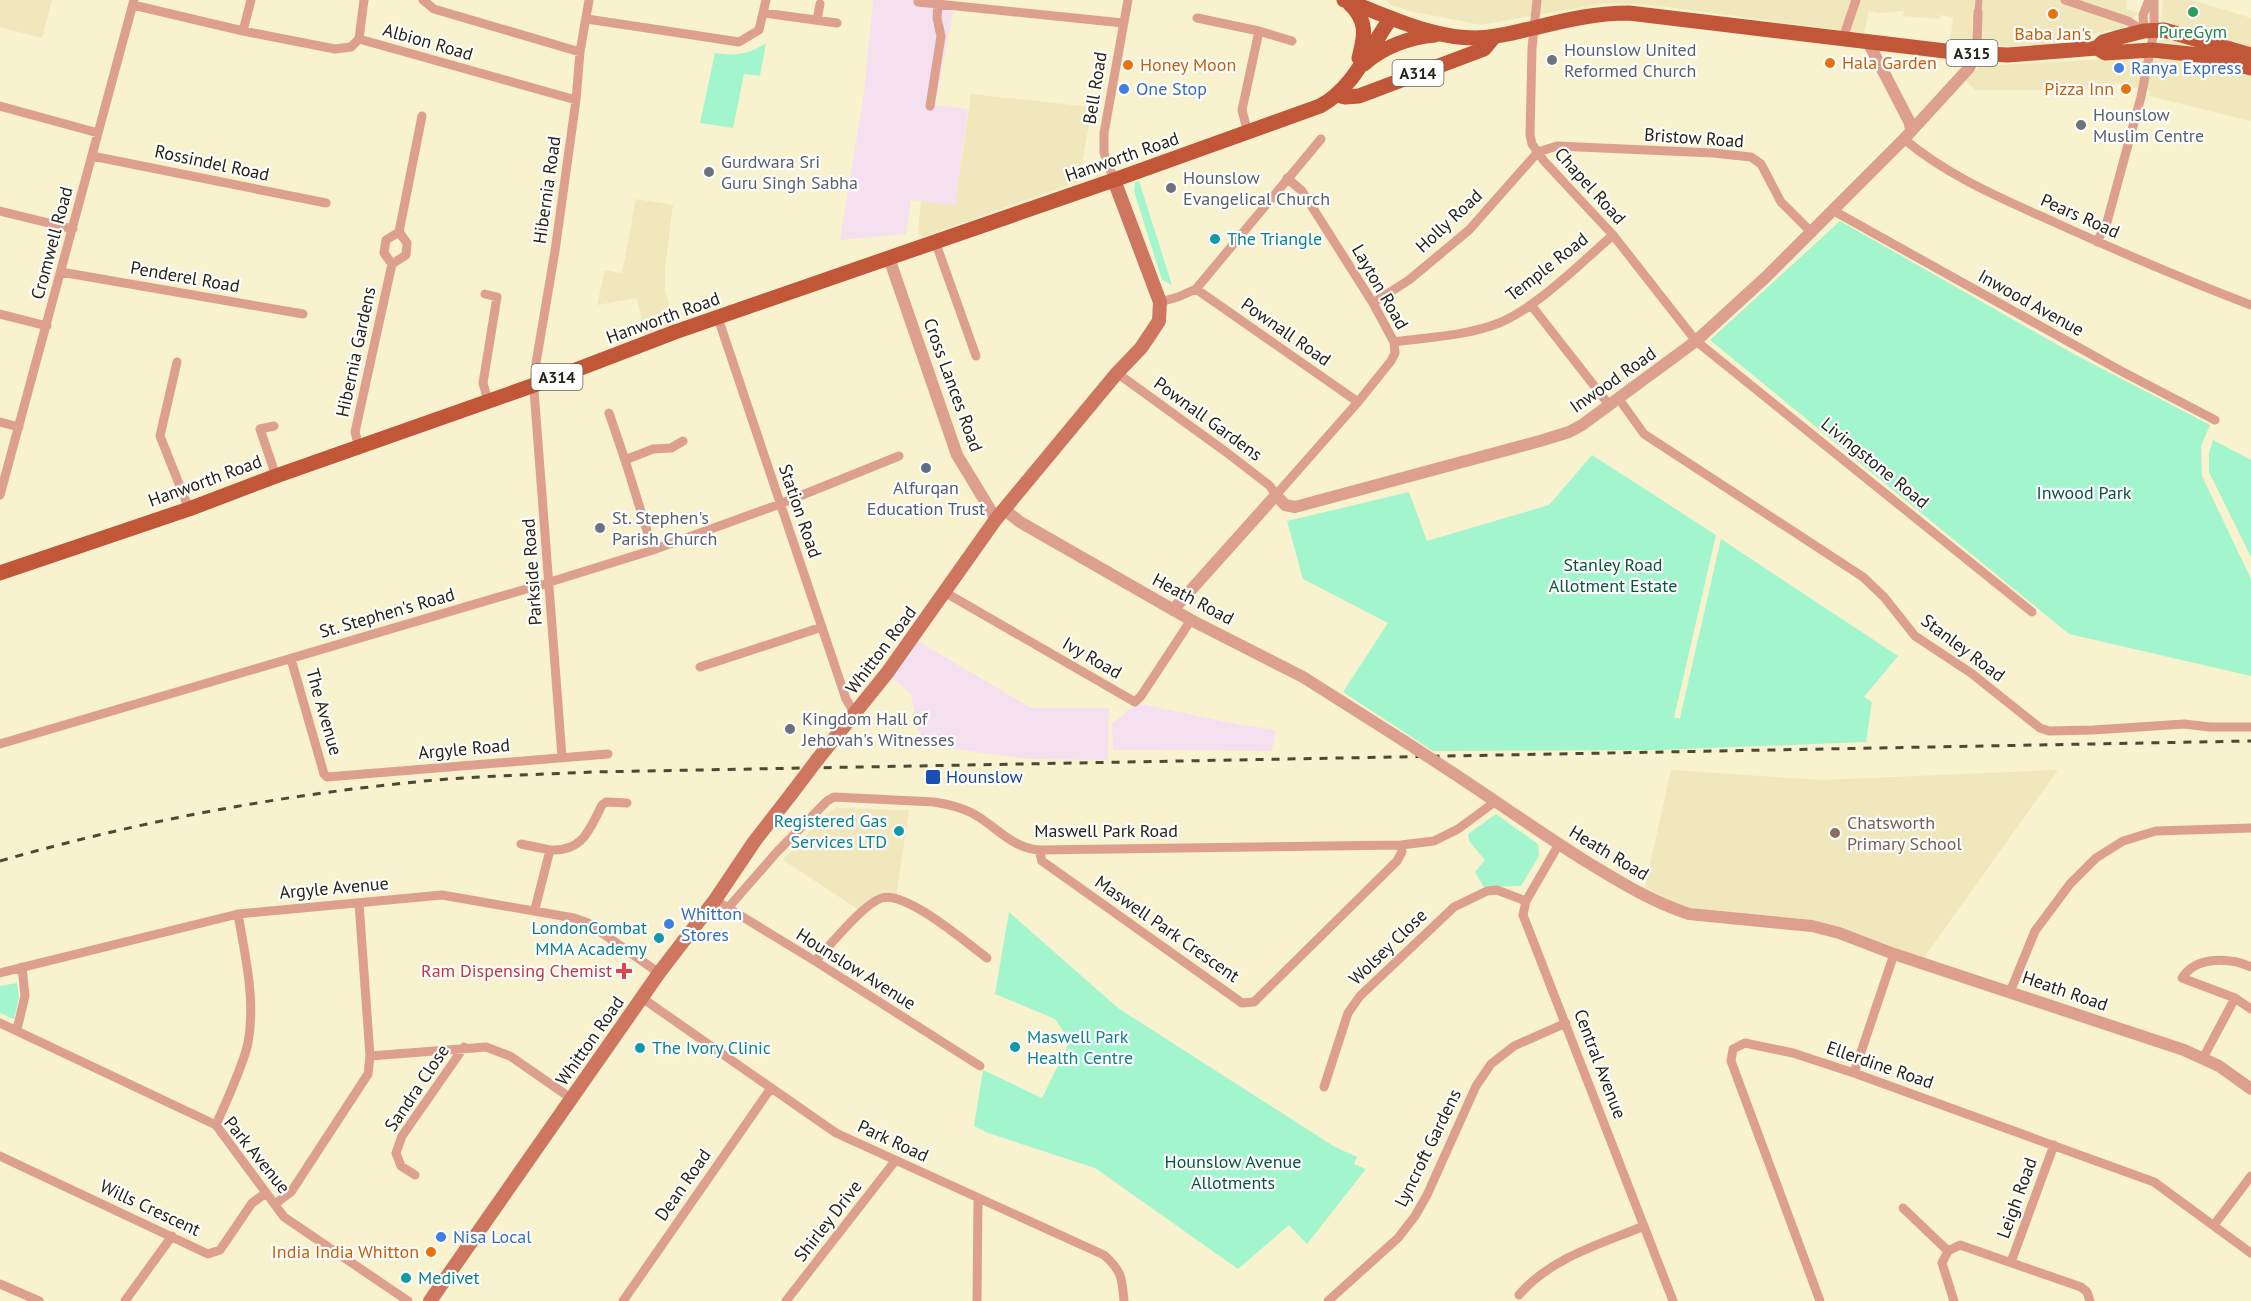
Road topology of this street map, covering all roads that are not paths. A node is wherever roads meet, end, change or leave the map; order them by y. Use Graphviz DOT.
graph roads {
  1 [pos="251,0"];
  2 [pos="364,0"];
  3 [pos="423,0"];
  4 [pos="589,0"];
  5 [pos="766,0"];
  6 [pos="1128,0"];
  7 [pos="1345,0"];
  8 [pos="1537,0"];
  9 [pos="1856,0"];
  10 [pos="1979,0"];
  11 [pos="2065,0"];
  12 [pos="2149,0"];
  13 [pos="2154,0"];
  14 [pos="918,2"];
  15 [pos="134,3"];
  16 [pos="820,4"];
  17 [pos="938,5"];
  18 [pos="1978,12"];
  19 [pos="764,14"];
  20 [pos="1197,18"];
  21 [pos="587,19"];
  22 [pos="1393,19"];
  23 [pos="817,20"];
  24 [pos="837,23"];
  25 [pos="1123,23"];
  26 [pos="1533,28"];
  27 [pos="243,31"];
  28 [pos="1259,31"];
  29 [pos="2149,32"];
  30 [pos="1438,34"];
  31 [pos="1494,37"];
  32 [pos="1843,38"];
  33 [pos="359,39"];
  34 [pos="1292,41"];
  35 [pos="1868,42"];
  36 [pos="2097,48"];
  37 [pos="2152,50"];
  38 [pos="580,52"];
  39 [pos="1975,53"];
  40 [pos="2199,55"];
  41 [pos="2251,55"];
  42 [pos="1370,59"];
  43 [pos="2251,68"];
  44 [pos="1356,71"];
  45 [pos="1337,95"];
  46 [pos="576,100"];
  47 [pos="0,106"];
  48 [pos="930,106"];
  49 [pos="422,116"];
  50 [pos="98,133"];
  51 [pos="1248,133"];
  52 [pos="1908,134"];
  53 [pos="1321,139"];
  54 [pos="1538,152"];
  55 [pos="92,156"];
  56 [pos="1287,178"];
  57 [pos="1114,180"];
  58 [pos="326,203"];
  59 [pos="0,210"];
  60 [pos="1834,211"];
  61 [pos="73,229"];
  62 [pos="399,232"];
  63 [pos="1812,233"];
  64 [pos="1613,235"];
  65 [pos="935,242"];
  66 [pos="2097,242"];
  67 [pos="889,258"];
  68 [pos="392,264"];
  69 [pos="61,272"];
  70 [pos="1196,289"];
  71 [pos="485,294"];
  72 [pos="1160,302"];
  73 [pos="1373,303"];
  74 [pos="1531,305"];
  75 [pos="2251,305"];
  76 [pos="0,314"];
  77 [pos="303,314"];
  78 [pos="718,318"];
  79 [pos="47,326"];
  80 [pos="1696,341"];
  81 [pos="1394,342"];
  82 [pos="976,356"];
  83 [pos="177,362"];
  84 [pos="1118,373"];
  85 [pos="535,384"];
  86 [pos="488,401"];
  87 [pos="1358,402"];
  88 [pos="1614,402"];
  89 [pos="609,413"];
  90 [pos="2214,420"];
  91 [pos="0,422"];
  92 [pos="274,426"];
  93 [pos="19,427"];
  94 [pos="684,441"];
  95 [pos="359,447"];
  96 [pos="899,456"];
  97 [pos="625,460"];
  98 [pos="276,476"];
  99 [pos="0,495"];
  100 [pos="1276,495"];
  101 [pos="780,504"];
  102 [pos="189,509"];
  103 [pos="1000,514"];
  104 [pos="653,550"];
  105 [pos="0,573"];
  106 [pos="550,582"];
  107 [pos="946,593"];
  108 [pos="1173,610"];
  109 [pos="2032,612"];
  110 [pos="1191,620"];
  111 [pos="822,627"];
  112 [pos="291,659"];
  113 [pos="700,667"];
  114 [pos="855,714"];
  115 [pos="2251,727"];
  116 [pos="0,744"];
  117 [pos="608,754"];
  118 [pos="562,757"];
  119 [pos="324,774"];
  120 [pos="1496,801"];
  121 [pos="627,803"];
  122 [pos="2251,828"];
  123 [pos="521,844"];
  124 [pos="1559,844"];
  125 [pos="1401,845"];
  126 [pos="1039,849"];
  127 [pos="550,850"];
  128 [pos="715,900"];
  129 [pos="1526,901"];
  130 [pos="359,903"];
  131 [pos="728,908"];
  132 [pos="535,909"];
  133 [pos="238,914"];
  134 [pos="1894,954"];
  135 [pos="987,958"];
  136 [pos="815,961"];
  137 [pos="22,967"];
  138 [pos="2251,967"];
  139 [pos="0,973"];
  140 [pos="659,973"];
  141 [pos="2010,992"];
  142 [pos="642,998"];
  143 [pos="2235,998"];
  144 [pos="2251,1009"];
  145 [pos="0,1023"];
  146 [pos="1566,1023"];
  147 [pos="17,1029"];
  148 [pos="464,1047"];
  149 [pos="370,1056"];
  150 [pos="2204,1058"];
  151 [pos="980,1066"];
  152 [pos="1854,1073"];
  153 [pos="1324,1087"];
  154 [pos="771,1089"];
  155 [pos="2251,1089"];
  156 [pos="572,1099"];
  157 [pos="216,1125"];
  158 [pos="2054,1145"];
  159 [pos="0,1156"];
  160 [pos="896,1161"];
  161 [pos="415,1175"];
  162 [pos="2251,1176"];
  163 [pos="266,1193"];
  164 [pos="978,1198"];
  165 [pos="275,1204"];
  166 [pos="1903,1208"];
  167 [pos="2214,1225"];
  168 [pos="1644,1226"];
  169 [pos="172,1236"];
  170 [pos="1948,1251"];
  171 [pos="2251,1253"];
  172 [pos="2011,1262"];
  173 [pos="0,1284"];
  174 [pos="1519,1295"];
  175 [pos="39,1301"];
  176 [pos="125,1301"];
  177 [pos="408,1301"];
  178 [pos="430,1301"];
  179 [pos="623,1301"];
  180 [pos="786,1301"];
  181 [pos="977,1301"];
  182 [pos="1124,1301"];
  183 [pos="1328,1301"];
  184 [pos="1673,1301"];
  185 [pos="1820,1301"];
  186 [pos="1954,1301"];
  187 [pos="2090,1301"];
  1 -- 27 [label="street"];
  2 -- 33 [label="street"];
  3 -- 38 [label="street"];
  4 -- 21 [label="street, Hibernia Road"];
  5 -- 19 [label="street"];
  6 -- 25 [label="street, Bell Road"];
  7 -- 22 [label="main road, A315"];
  7 -- 44 [label="main road"];
  8 -- 26 [label="street, Chapel Road"];
  9 -- 32 [label="street"];
  10 -- 18 [label="street"];
  11 -- 29 [label="street"];
  12 -- 29 [label="street"];
  13 -- 29 [label="street"];
  14 -- 17 [label="street"];
  15 -- 27 [label="street, Albion Road"];
  15 -- 50 [label="street, Cromwell Road"];
  16 -- 23 [label="street"];
  17 -- 25 [label="street"];
  17 -- 48 [label="street"];
  18 -- 39 [label="street"];
  19 -- 21 [label="street"];
  19 -- 23 [label="street"];
  20 -- 28 [label="street"];
  21 -- 38 [label="street, Hibernia Road"];
  22 -- 30 [label="main road, A315"];
  22 -- 42 [label="main road"];
  22 -- 44 [label="main road, Hanworth Road"];
  23 -- 24 [label="street"];
  25 -- 57 [label="street, Bell Road"];
  26 -- 31 [label="main road, Hanworth Road / A315"];
  26 -- 32 [label="main road, Hanworth Road / A315"];
  26 -- 54 [label="street, Chapel Road"];
  27 -- 33 [label="street, Albion Road"];
  28 -- 34 [label="street"];
  28 -- 51 [label="street"];
  29 -- 36 [label="main road, Hanworth Road / A315"];
  29 -- 37 [label="street"];
  29 -- 40 [label="main road"];
  29 -- 41 [label="main road, A315"];
  30 -- 31 [label="main road, A315"];
  30 -- 42 [label="main road, Hanworth Road / A314"];
  31 -- 45 [label="main road, Hanworth Road / A314"];
  32 -- 35 [label="main road, Hanworth Road / A315"];
  33 -- 46 [label="street, Albion Road"];
  35 -- 39 [label="main road, Hanworth Road / A315"];
  35 -- 52 [label="street"];
  36 -- 37 [label="main road, Hanworth Road / A315"];
  36 -- 39 [label="main road, Hanworth Road / A315"];
  37 -- 40 [label="main road, A315"];
  37 -- 66 [label="street"];
  38 -- 46 [label="street, Hibernia Road"];
  39 -- 52 [label="street, Inwood Road"];
  40 -- 43 [label="main road, A315"];
  42 -- 44 [label="main road, Hanworth Road / A314"];
  44 -- 45 [label="main road, Hanworth Road / A314"];
  45 -- 51 [label="main road, Hanworth Road / A314"];
  46 -- 85 [label="street, Hibernia Road"];
  47 -- 50 [label="street"];
  49 -- 62 [label="street, Hibernia Gardens"];
  50 -- 55 [label="street, Cromwell Road"];
  51 -- 57 [label="main road, Hanworth Road / A314"];
  52 -- 60 [label="street, Inwood Road"];
  52 -- 66 [label="street, Pears Road"];
  53 -- 56 [label="street"];
  54 -- 63 [label="street, Bristow Road"];
  54 -- 64 [label="street, Chapel Road"];
  54 -- 73 [label="street, Holly Road"];
  55 -- 58 [label="street, Rossindel Road"];
  55 -- 61 [label="street, Cromwell Road"];
  56 -- 70 [label="street"];
  56 -- 73 [label="street, Layton Road"];
  57 -- 65 [label="main road, Hanworth Road / A314"];
  57 -- 72 [label="main road"];
  59 -- 61 [label="street"];
  60 -- 63 [label="street, Inwood Road"];
  60 -- 90 [label="street, Inwood Avenue"];
  61 -- 69 [label="street, Cromwell Road"];
  62 -- 68 [label="street, Hibernia Gardens"];
  62 -- 68 [label="street, Hibernia Gardens"];
  63 -- 80 [label="street, Inwood Road"];
  64 -- 74 [label="street, Temple Road"];
  64 -- 80 [label="street, Chapel Road"];
  65 -- 67 [label="main road, Hanworth Road / A314"];
  65 -- 82 [label="street"];
  66 -- 75 [label="street, Pears Road"];
  67 -- 78 [label="main road, Hanworth Road / A314"];
  67 -- 103 [label="street, Cross Lances Road"];
  68 -- 95 [label="street, Hibernia Gardens"];
  69 -- 77 [label="street, Penderel Road"];
  69 -- 79 [label="street, Cromwell Road"];
  70 -- 72 [label="street"];
  70 -- 87 [label="street, Pownall Road"];
  71 -- 86 [label="street"];
  72 -- 84 [label="main road, Whitton Road"];
  73 -- 81 [label="street, Layton Road"];
  74 -- 81 [label="street, Temple Road"];
  74 -- 88 [label="street, Stanley Road"];
  76 -- 79 [label="street"];
  78 -- 85 [label="main road, Hanworth Road / A314"];
  78 -- 101 [label="street, Station Road"];
  79 -- 93 [label="street, Cromwell Road"];
  80 -- 88 [label="street, Inwood Road"];
  80 -- 109 [label="street, Livingstone Road"];
  81 -- 87 [label="street, Layton Road"];
  83 -- 102 [label="street"];
  84 -- 100 [label="street, Pownall Gardens"];
  84 -- 103 [label="main road, Whitton Road"];
  85 -- 86 [label="main road, Hanworth Road / A314"];
  85 -- 106 [label="street, Parkside Road"];
  86 -- 95 [label="main road, Hanworth Road / A314"];
  87 -- 100 [label="street, Layton Road"];
  88 -- 100 [label="street, Inwood Road"];
  88 -- 115 [label="street, Stanley Road"];
  89 -- 97 [label="street"];
  91 -- 93 [label="street"];
  92 -- 98 [label="street"];
  93 -- 99 [label="street, Cromwell Road"];
  94 -- 97 [label="street"];
  95 -- 98 [label="main road, Hanworth Road / A314"];
  96 -- 101 [label="street, St. Stephen's Road"];
  97 -- 104 [label="street"];
  98 -- 102 [label="main road, Hanworth Road / A314"];
  100 -- 108 [label="street"];
  101 -- 104 [label="street, St. Stephen's Road"];
  101 -- 111 [label="street, Station Road"];
  102 -- 105 [label="main road, Hanworth Road / A314"];
  103 -- 107 [label="main road, Whitton Road"];
  103 -- 108 [label="street, Heath Road"];
  104 -- 106 [label="street, St. Stephen's Road"];
  106 -- 112 [label="street, St. Stephen's Road"];
  106 -- 118 [label="street, Parkside Road"];
  107 -- 110 [label="street, Ivy Road"];
  107 -- 114 [label="main road, Whitton Road"];
  108 -- 110 [label="street, Heath Road"];
  110 -- 120 [label="street, Heath Road, bridge"];
  111 -- 113 [label="street"];
  111 -- 114 [label="street, Station Road"];
  112 -- 116 [label="street, St. Stephen's Road"];
  112 -- 119 [label="street, The Avenue"];
  114 -- 128 [label="main road, Whitton Road, bridge"];
  117 -- 118 [label="street, Argyle Road"];
  118 -- 119 [label="street, Argyle Road"];
  120 -- 124 [label="street, Heath Road"];
  120 -- 125 [label="street, Maswell Park Road"];
  121 -- 127 [label="street"];
  122 -- 141 [label="street"];
  123 -- 127 [label="street"];
  124 -- 129 [label="street"];
  124 -- 134 [label="street, Heath Road"];
  125 -- 126 [label="street, Maswell Park Road"];
  125 -- 126 [label="street, Maswell Park Crescent"];
  126 -- 131 [label="street, Maswell Park Road"];
  127 -- 132 [label="street"];
  128 -- 131 [label="street, Hounslow Avenue"];
  128 -- 140 [label="main road, Whitton Road"];
  129 -- 146 [label="street, Central Avenue"];
  129 -- 153 [label="street, Wolsey Close"];
  130 -- 132 [label="street, Argyle Avenue"];
  130 -- 133 [label="street, Argyle Avenue"];
  130 -- 149 [label="street"];
  131 -- 136 [label="street, Hounslow Avenue"];
  132 -- 140 [label="street, Argyle Avenue"];
  133 -- 137 [label="street, Argyle Avenue"];
  133 -- 157 [label="street"];
  134 -- 141 [label="street, Heath Road"];
  134 -- 152 [label="street"];
  135 -- 136 [label="street"];
  136 -- 151 [label="street, Hounslow Avenue"];
  137 -- 139 [label="street, Argyle Avenue"];
  137 -- 147 [label="street"];
  138 -- 143 [label="street"];
  140 -- 142 [label="main road, Whitton Road"];
  141 -- 150 [label="street, Heath Road"];
  142 -- 154 [label="street, Park Road"];
  142 -- 156 [label="main road, Whitton Road"];
  143 -- 144 [label="street"];
  143 -- 150 [label="street"];
  145 -- 147 [label="street, Park Avenue"];
  146 -- 168 [label="street, Central Avenue"];
  146 -- 183 [label="street, Lyncroft Gardens"];
  147 -- 157 [label="street, Park Avenue"];
  148 -- 149 [label="street"];
  148 -- 156 [label="street"];
  148 -- 161 [label="street, Sandra Close"];
  149 -- 165 [label="street"];
  150 -- 155 [label="street, Heath Road"];
  152 -- 158 [label="street, Ellerdine Road"];
  152 -- 185 [label="street, Ellerdine Road"];
  154 -- 160 [label="street, Park Road"];
  154 -- 179 [label="street, Dean Road"];
  156 -- 178 [label="main road, Whitton Road"];
  157 -- 163 [label="street, Park Avenue"];
  158 -- 167 [label="street, Ellerdine Road"];
  158 -- 172 [label="street, Leigh Road"];
  159 -- 169 [label="street, Wills Crescent"];
  160 -- 164 [label="street, Park Road"];
  160 -- 180 [label="street, Shirley Drive"];
  162 -- 167 [label="street"];
  163 -- 165 [label="street, Park Avenue"];
  163 -- 169 [label="street, Wills Crescent"];
  164 -- 181 [label="street"];
  164 -- 182 [label="street, Park Road"];
  165 -- 177 [label="street, Park Avenue"];
  166 -- 170 [label="street"];
  167 -- 171 [label="street, Ellerdine Road"];
  168 -- 174 [label="street"];
  168 -- 184 [label="street, Central Avenue"];
  169 -- 176 [label="street"];
  170 -- 172 [label="street"];
  170 -- 186 [label="street"];
  172 -- 187 [label="street"];
  173 -- 175 [label="street"];
}
